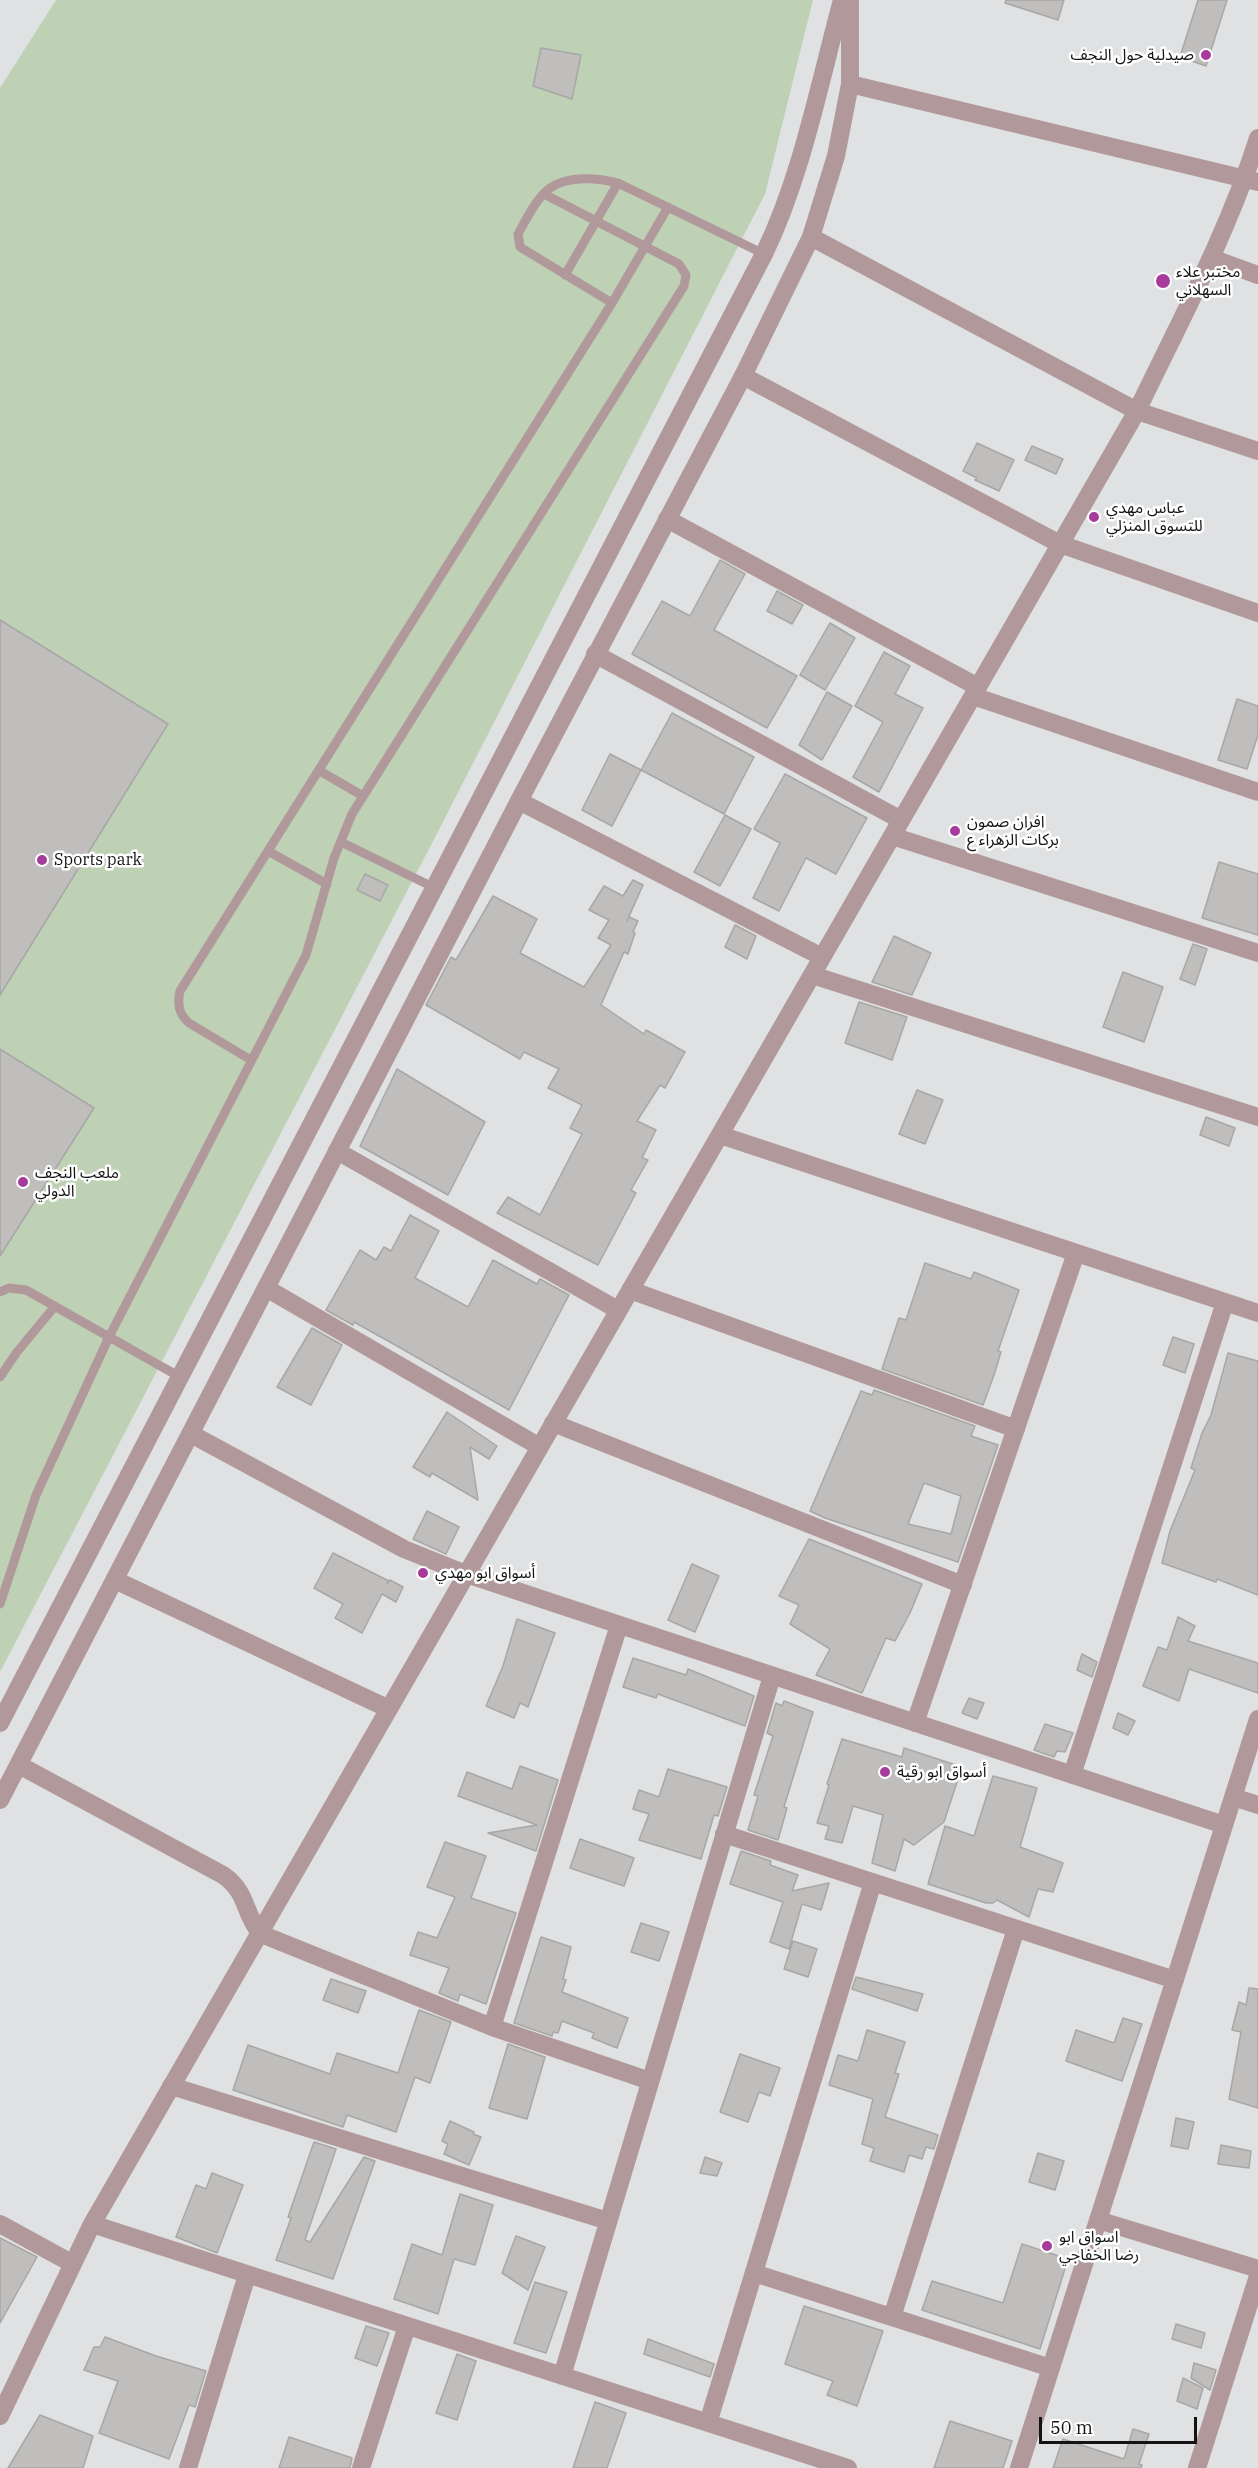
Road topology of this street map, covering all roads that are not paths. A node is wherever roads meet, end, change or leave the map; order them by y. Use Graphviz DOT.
graph roads {
  1 [pos="842,0"];
  2 [pos="850,0"];
  3 [pos="850,84"];
  4 [pos="1258,138"];
  5 [pos="1252,180"];
  6 [pos="618,183"];
  7 [pos="544,194"];
  8 [pos="668,207"];
  9 [pos="596,221"];
  10 [pos="811,237"];
  11 [pos="645,245"];
  12 [pos="764,254"];
  13 [pos="1211,258"];
  14 [pos="565,275"];
  15 [pos="1258,275"];
  16 [pos="612,303"];
  17 [pos="743,376"];
  18 [pos="1137,411"];
  19 [pos="1258,451"];
  20 [pos="667,519"];
  21 [pos="1060,544"];
  22 [pos="1258,613"];
  23 [pos="595,654"];
  24 [pos="975,691"];
  25 [pos="320,771"];
  26 [pos="1258,792"];
  27 [pos="363,796"];
  28 [pos="519,801"];
  29 [pos="896,828"];
  30 [pos="341,842"];
  31 [pos="268,851"];
  32 [pos="327,884"];
  33 [pos="435,888"];
  34 [pos="1258,953"];
  35 [pos="822,957"];
  36 [pos="812,975"];
  37 [pos="251,1060"];
  38 [pos="1258,1117"];
  39 [pos="720,1134"];
  40 [pos="337,1151"];
  41 [pos="1076,1253"];
  42 [pos="266,1288"];
  43 [pos="630,1290"];
  44 [pos="0,1292"];
  45 [pos="1224,1302"];
  46 [pos="55,1306"];
  47 [pos="618,1310"];
  48 [pos="1258,1313"];
  49 [pos="109,1337"];
  50 [pos="0,1377"];
  51 [pos="180,1377"];
  52 [pos="553,1423"];
  53 [pos="1016,1429"];
  54 [pos="191,1434"];
  55 [pos="540,1447"];
  56 [pos="466,1574"];
  57 [pos="115,1580"];
  58 [pos="963,1585"];
  59 [pos="2,1589"];
  60 [pos="0,1604"];
  61 [pos="618,1625"];
  62 [pos="772,1676"];
  63 [pos="389,1709"];
  64 [pos="1258,1719"];
  65 [pos="0,1723"];
  66 [pos="915,1723"];
  67 [pos="19,1765"];
  68 [pos="1072,1775"];
  69 [pos="1233,1797"];
  70 [pos="0,1800"];
  71 [pos="1258,1805"];
  72 [pos="1224,1825"];
  73 [pos="724,1834"];
  74 [pos="873,1882"];
  75 [pos="1016,1929"];
  76 [pos="261,1934"];
  77 [pos="1174,1980"];
  78 [pos="492,2027"];
  79 [pos="650,2081"];
  80 [pos="171,2086"];
  81 [pos="1098,2220"];
  82 [pos="608,2221"];
  83 [pos="0,2224"];
  84 [pos="92,2224"];
  85 [pos="73,2264"];
  86 [pos="1258,2268"];
  87 [pos="754,2273"];
  88 [pos="247,2275"];
  89 [pos="1258,2276"];
  90 [pos="892,2317"];
  91 [pos="407,2326"];
  92 [pos="1051,2368"];
  93 [pos="562,2376"];
  94 [pos="1,2410"];
  95 [pos="708,2423"];
  96 [pos="188,2468"];
  97 [pos="361,2468"];
  98 [pos="848,2468"];
  99 [pos="1019,2468"];
  100 [pos="1197,2468"];
  1 -- 12 [label="street"];
  2 -- 3 [label="street"];
  3 -- 5 [label="street"];
  3 -- 10 [label="street"];
  4 -- 5 [label="street"];
  5 -- 13 [label="street"];
  6 -- 7 [label="lane"];
  6 -- 8 [label="lane"];
  6 -- 9 [label="lane"];
  7 -- 9 [label="lane"];
  7 -- 14 [label="lane"];
  8 -- 11 [label="lane"];
  8 -- 12 [label="lane"];
  9 -- 11 [label="lane"];
  9 -- 14 [label="lane"];
  10 -- 17 [label="street"];
  10 -- 18 [label="street"];
  11 -- 16 [label="lane"];
  11 -- 27 [label="lane"];
  12 -- 33 [label="street"];
  13 -- 15 [label="street"];
  13 -- 18 [label="street"];
  14 -- 16 [label="lane"];
  16 -- 25 [label="lane"];
  17 -- 20 [label="street"];
  17 -- 21 [label="street"];
  18 -- 19 [label="street"];
  18 -- 21 [label="street"];
  20 -- 23 [label="street"];
  20 -- 24 [label="street"];
  21 -- 22 [label="street"];
  21 -- 24 [label="street"];
  23 -- 28 [label="street"];
  23 -- 29 [label="street"];
  24 -- 26 [label="street"];
  24 -- 29 [label="street"];
  25 -- 27 [label="lane"];
  25 -- 31 [label="lane"];
  27 -- 30 [label="lane"];
  28 -- 35 [label="street"];
  28 -- 40 [label="street"];
  29 -- 34 [label="street"];
  29 -- 35 [label="street"];
  30 -- 32 [label="lane"];
  30 -- 33 [label="lane"];
  31 -- 32 [label="lane"];
  31 -- 37 [label="lane"];
  32 -- 37 [label="lane"];
  33 -- 51 [label="street"];
  35 -- 36 [label="street"];
  36 -- 38 [label="street"];
  36 -- 39 [label="street"];
  37 -- 49 [label="lane"];
  39 -- 41 [label="street"];
  39 -- 43 [label="street"];
  40 -- 42 [label="street"];
  40 -- 47 [label="street"];
  41 -- 45 [label="street"];
  41 -- 53 [label="street"];
  42 -- 54 [label="street"];
  42 -- 55 [label="street"];
  43 -- 47 [label="street"];
  43 -- 53 [label="street"];
  44 -- 46 [label="lane"];
  45 -- 48 [label="street"];
  45 -- 68 [label="street"];
  46 -- 49 [label="lane"];
  46 -- 50 [label="lane"];
  47 -- 52 [label="street"];
  49 -- 51 [label="lane"];
  49 -- 59 [label="lane"];
  51 -- 65 [label="street"];
  52 -- 55 [label="street"];
  52 -- 58 [label="street"];
  53 -- 58 [label="street"];
  54 -- 56 [label="street"];
  54 -- 57 [label="street"];
  55 -- 56 [label="street"];
  56 -- 61 [label="street"];
  56 -- 63 [label="street"];
  57 -- 63 [label="street"];
  57 -- 67 [label="street"];
  58 -- 66 [label="street"];
  59 -- 60 [label="lane"];
  61 -- 62 [label="street"];
  61 -- 78 [label="street"];
  62 -- 66 [label="street"];
  62 -- 73 [label="street"];
  63 -- 76 [label="street"];
  64 -- 69 [label="street"];
  66 -- 68 [label="street"];
  67 -- 70 [label="street"];
  67 -- 76 [label="street"];
  68 -- 72 [label="street"];
  69 -- 71 [label="street"];
  69 -- 72 [label="street"];
  72 -- 77 [label="street"];
  73 -- 74 [label="street"];
  73 -- 79 [label="street"];
  74 -- 75 [label="street"];
  74 -- 87 [label="street"];
  75 -- 77 [label="street"];
  75 -- 90 [label="street"];
  76 -- 78 [label="street"];
  76 -- 80 [label="street"];
  77 -- 81 [label="street"];
  78 -- 79 [label="street"];
  79 -- 82 [label="street"];
  80 -- 82 [label="street"];
  80 -- 84 [label="street"];
  81 -- 86 [label="street"];
  81 -- 92 [label="street"];
  82 -- 93 [label="street"];
  83 -- 85 [label="street"];
  84 -- 85 [label="street"];
  84 -- 88 [label="street"];
  85 -- 94 [label="street"];
  87 -- 90 [label="street"];
  87 -- 95 [label="street"];
  88 -- 91 [label="street"];
  88 -- 96 [label="street"];
  89 -- 100 [label="street"];
  90 -- 92 [label="street"];
  91 -- 93 [label="street"];
  91 -- 97 [label="street"];
  92 -- 99 [label="street"];
  93 -- 95 [label="street"];
  95 -- 98 [label="street"];
}
